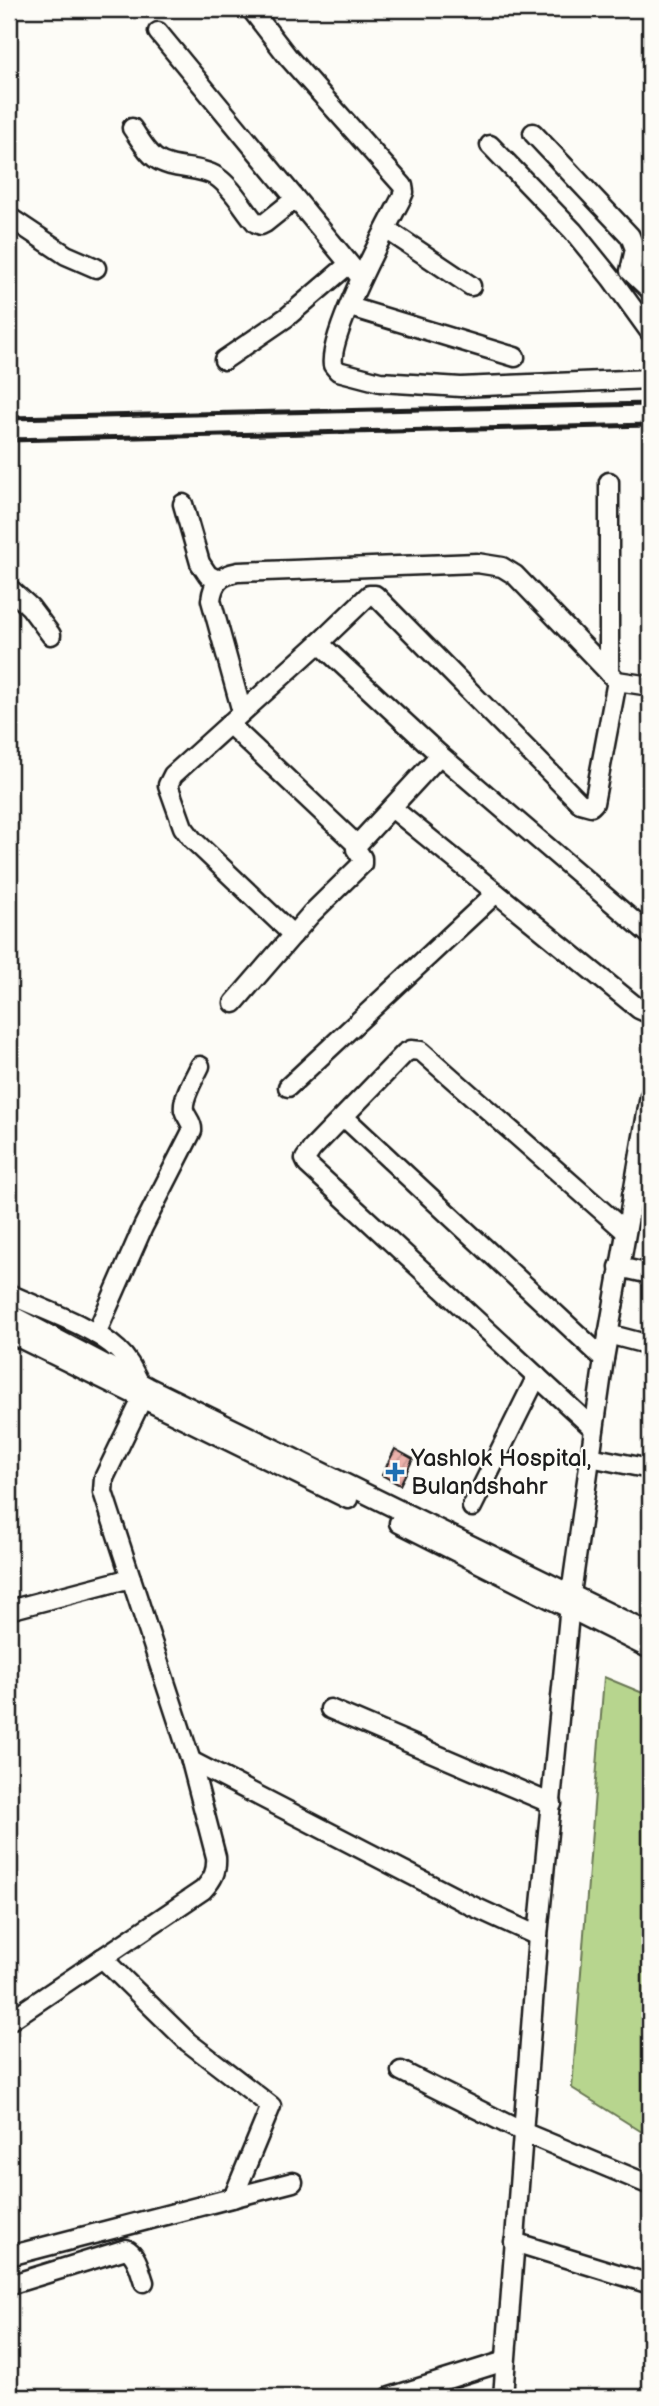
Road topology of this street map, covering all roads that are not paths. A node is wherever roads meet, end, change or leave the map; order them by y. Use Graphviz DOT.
graph roads {
  1 [pos="251,9"];
  2 [pos="158,32"];
  3 [pos="132,128"];
  4 [pos="533,133"];
  5 [pos="490,145"];
  6 [pos="295,199"];
  7 [pos="9,216"];
  8 [pos="386,229"];
  9 [pos="349,264"];
  10 [pos="96,268"];
  11 [pos="361,278"];
  12 [pos="471,286"];
  13 [pos="650,290"];
  14 [pos="350,307"];
  15 [pos="650,332"];
  16 [pos="514,357"];
  17 [pos="223,360"];
  18 [pos="650,379"];
  19 [pos="609,482"];
  20 [pos="183,504"];
  21 [pos="218,580"];
  22 [pos="9,588"];
  23 [pos="51,635"];
  24 [pos="320,643"];
  25 [pos="613,677"];
  26 [pos="650,686"];
  27 [pos="235,718"];
  28 [pos="440,755"];
  29 [pos="391,808"];
  30 [pos="358,845"];
  31 [pos="496,893"];
  32 [pos="293,935"];
  33 [pos="650,935"];
  34 [pos="234,1003"];
  35 [pos="646,1013"];
  36 [pos="200,1066"];
  37 [pos="288,1087"];
  38 [pos="650,1096"];
  39 [pos="344,1117"];
  40 [pos="632,1195"];
  41 [pos="650,1199"];
  42 [pos="625,1231"];
  43 [pos="619,1267"];
  44 [pos="650,1273"];
  45 [pos="9,1294"];
  46 [pos="9,1314"];
  47 [pos="9,1333"];
  48 [pos="96,1334"];
  49 [pos="608,1334"];
  50 [pos="650,1345"];
  51 [pos="604,1359"];
  52 [pos="537,1377"];
  53 [pos="136,1386"];
  54 [pos="594,1429"];
  55 [pos="590,1457"];
  56 [pos="650,1469"];
  57 [pos="472,1507"];
  58 [pos="131,1578"];
  59 [pos="571,1601"];
  60 [pos="9,1610"];
  61 [pos="650,1633"];
  62 [pos="650,1650"];
  63 [pos="330,1709"];
  64 [pos="191,1761"];
  65 [pos="552,1804"];
  66 [pos="538,1936"];
  67 [pos="102,1958"];
  68 [pos="9,2021"];
  69 [pos="401,2071"];
  70 [pos="523,2132"];
  71 [pos="293,2182"];
  72 [pos="650,2185"];
  73 [pos="233,2198"];
  74 [pos="514,2242"];
  75 [pos="9,2256"];
  76 [pos="144,2281"];
  77 [pos="650,2284"];
  78 [pos="9,2285"];
  79 [pos="505,2361"];
  80 [pos="390,2397"];
  81 [pos="503,2397"];
  1 -- 8 [label="street"];
  2 -- 6 [label="street"];
  3 -- 6 [label="street"];
  4 -- 13 [label="street"];
  5 -- 15 [label="street"];
  6 -- 9 [label="street"];
  7 -- 10 [label="street"];
  8 -- 11 [label="street"];
  8 -- 12 [label="street"];
  9 -- 11 [label="street"];
  9 -- 17 [label="street"];
  11 -- 14 [label="street"];
  14 -- 16 [label="street"];
  14 -- 18 [label="street"];
  19 -- 25 [label="street"];
  20 -- 21 [label="street"];
  21 -- 25 [label="street"];
  21 -- 27 [label="street"];
  22 -- 23 [label="street"];
  24 -- 25 [label="street"];
  24 -- 27 [label="street"];
  24 -- 28 [label="street"];
  25 -- 26 [label="street"];
  27 -- 30 [label="street"];
  27 -- 32 [label="street"];
  28 -- 29 [label="street"];
  28 -- 33 [label="street"];
  29 -- 30 [label="street"];
  29 -- 31 [label="street"];
  30 -- 32 [label="street"];
  31 -- 35 [label="street"];
  31 -- 37 [label="street"];
  32 -- 34 [label="street"];
  36 -- 48 [label="street"];
  38 -- 40 [label="street"];
  39 -- 42 [label="street"];
  39 -- 51 [label="street"];
  39 -- 52 [label="street"];
  40 -- 41 [label="street"];
  40 -- 42 [label="street"];
  42 -- 43 [label="street"];
  43 -- 44 [label="street"];
  43 -- 49 [label="street"];
  45 -- 48 [label="street"];
  46 -- 53 [label="street"];
  47 -- 53 [label="street"];
  48 -- 53 [label="street"];
  49 -- 50 [label="street"];
  49 -- 51 [label="street"];
  51 -- 54 [label="street"];
  52 -- 54 [label="street"];
  52 -- 57 [label="street"];
  53 -- 58 [label="street"];
  53 -- 59 [label="street"];
  54 -- 55 [label="street"];
  55 -- 56 [label="street"];
  55 -- 59 [label="street"];
  58 -- 60 [label="street"];
  58 -- 64 [label="street"];
  59 -- 61 [label="street"];
  59 -- 62 [label="street"];
  59 -- 65 [label="street"];
  63 -- 65 [label="street"];
  64 -- 66 [label="street"];
  64 -- 67 [label="street"];
  65 -- 66 [label="street"];
  66 -- 70 [label="street"];
  67 -- 68 [label="street"];
  67 -- 73 [label="street"];
  69 -- 70 [label="street"];
  70 -- 72 [label="street"];
  70 -- 74 [label="street"];
  71 -- 73 [label="street"];
  73 -- 75 [label="street"];
  74 -- 77 [label="street"];
  74 -- 79 [label="street"];
  76 -- 78 [label="street"];
  79 -- 80 [label="street"];
  79 -- 81 [label="street"];
}
